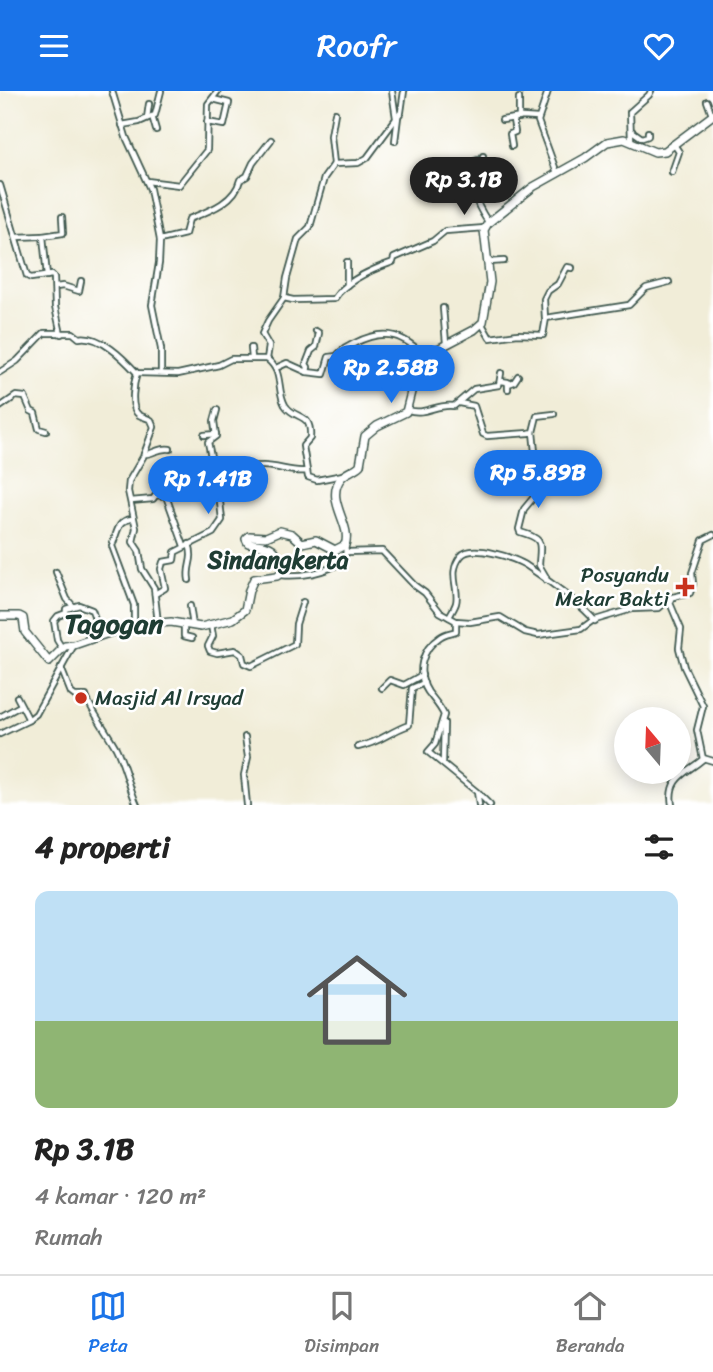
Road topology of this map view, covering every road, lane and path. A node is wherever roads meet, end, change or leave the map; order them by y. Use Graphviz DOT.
graph roads {
  1 [pos="112,91"];
  2 [pos="161,91"];
  3 [pos="218,91"];
  4 [pos="392,91"];
  5 [pos="404,91"];
  6 [pos="548,91"];
  7 [pos="651,91"];
  8 [pos="519,98"];
  9 [pos="213,99"];
  10 [pos="707,101"];
  11 [pos="149,104"];
  12 [pos="335,113"];
  13 [pos="713,116"];
  14 [pos="149,117"];
  15 [pos="397,117"];
  16 [pos="538,118"];
  17 [pos="516,119"];
  18 [pos="502,120"];
  19 [pos="207,122"];
  20 [pos="122,125"];
  21 [pos="156,131"];
  22 [pos="632,131"];
  23 [pos="648,132"];
  24 [pos="271,140"];
  25 [pos="631,140"];
  26 [pos="395,141"];
  27 [pos="512,146"];
  28 [pos="675,146"];
  29 [pos="483,156"];
  30 [pos="334,164"];
  31 [pos="671,172"];
  32 [pos="557,173"];
  33 [pos="146,181"];
  34 [pos="0,185"];
  35 [pos="482,192"];
  36 [pos="476,198"];
  37 [pos="62,217"];
  38 [pos="486,225"];
  39 [pos="43,236"];
  40 [pos="16,237"];
  41 [pos="160,240"];
  42 [pos="504,261"];
  43 [pos="347,262"];
  44 [pos="489,262"];
  45 [pos="572,268"];
  46 [pos="47,276"];
  47 [pos="81,281"];
  48 [pos="669,282"];
  49 [pos="346,285"];
  50 [pos="55,287"];
  51 [pos="284,298"];
  52 [pos="443,308"];
  53 [pos="545,319"];
  54 [pos="482,324"];
  55 [pos="316,331"];
  56 [pos="61,334"];
  57 [pos="446,343"];
  58 [pos="251,348"];
  59 [pos="252,358"];
  60 [pos="427,358"];
  61 [pos="267,359"];
  62 [pos="276,367"];
  63 [pos="0,372"];
  64 [pos="307,372"];
  65 [pos="137,373"];
  66 [pos="160,373"];
  67 [pos="501,373"];
  68 [pos="518,376"];
  69 [pos="501,381"];
  70 [pos="459,403"];
  71 [pos="0,407"];
  72 [pos="217,409"];
  73 [pos="408,409"];
  74 [pos="554,414"];
  75 [pos="46,431"];
  76 [pos="533,432"];
  77 [pos="215,434"];
  78 [pos="204,435"];
  79 [pos="170,449"];
  80 [pos="144,454"];
  81 [pos="209,469"];
  82 [pos="307,471"];
  83 [pos="347,474"];
  84 [pos="213,483"];
  85 [pos="166,496"];
  86 [pos="131,502"];
  87 [pos="133,519"];
  88 [pos="713,535"];
  89 [pos="187,545"];
  90 [pos="345,548"];
  91 [pos="56,572"];
  92 [pos="279,575"];
  93 [pos="189,580"];
  94 [pos="545,580"];
  95 [pos="155,594"];
  96 [pos="676,597"];
  97 [pos="303,602"];
  98 [pos="73,606"];
  99 [pos="190,606"];
  100 [pos="0,616"];
  101 [pos="449,617"];
  102 [pos="456,621"];
  103 [pos="594,621"];
  104 [pos="158,623"];
  105 [pos="134,625"];
  106 [pos="211,625"];
  107 [pos="188,626"];
  108 [pos="101,636"];
  109 [pos="191,638"];
  110 [pos="74,645"];
  111 [pos="62,648"];
  112 [pos="61,668"];
  113 [pos="422,675"];
  114 [pos="424,683"];
  115 [pos="382,688"];
  116 [pos="17,697"];
  117 [pos="20,706"];
  118 [pos="0,717"];
  119 [pos="29,719"];
  120 [pos="443,722"];
  121 [pos="0,734"];
  122 [pos="245,737"];
  123 [pos="358,747"];
  124 [pos="703,758"];
  125 [pos="713,761"];
  126 [pos="443,764"];
  127 [pos="477,792"];
  128 [pos="137,805"];
  129 [pos="247,805"];
  130 [pos="479,805"];
  131 [pos="490,805"];
  132 [pos="673,805"];
  1 -- 20 [label="street"];
  2 -- 14 [label="street"];
  3 -- 9 [label="street"];
  4 -- 15 [label="street"];
  5 -- 15 [label="street"];
  6 -- 16 [label="street"];
  7 -- 22 [label="street"];
  8 -- 17 [label="street"];
  9 -- 19 [label="street"];
  9 -- 19 [label="street"];
  10 -- 13 [label="street"];
  11 -- 14 [label="street"];
  12 -- 30 [label="street"];
  13 -- 28 [label="main road"];
  14 -- 20 [label="street"];
  14 -- 21 [label="street"];
  15 -- 26 [label="street"];
  15 -- 30 [label="street"];
  16 -- 17 [label="street"];
  16 -- 32 [label="street"];
  17 -- 18 [label="street"];
  17 -- 27 [label="street"];
  19 -- 33 [label="street"];
  20 -- 33 [label="street"];
  22 -- 23 [label="street"];
  22 -- 25 [label="street"];
  24 -- 41 [label="street"];
  25 -- 28 [label="main road"];
  25 -- 32 [label="main road"];
  28 -- 31 [label="street"];
  29 -- 36 [label="street"];
  30 -- 51 [label="street"];
  32 -- 38 [label="main road"];
  33 -- 41 [label="street"];
  34 -- 40 [label="street"];
  35 -- 36 [label="street"];
  36 -- 38 [label="street"];
  37 -- 39 [label="street"];
  38 -- 44 [label="main road"];
  38 -- 49 [label="street"];
  39 -- 40 [label="street"];
  39 -- 46 [label="street"];
  40 -- 46 [label="street"];
  41 -- 66 [label="street"];
  42 -- 44 [label="street"];
  43 -- 49 [label="street"];
  44 -- 54 [label="main road"];
  45 -- 53 [label="street"];
  46 -- 50 [label="street"];
  47 -- 50 [label="street"];
  48 -- 53 [label="street"];
  49 -- 51 [label="street"];
  50 -- 56 [label="street"];
  51 -- 61 [label="street"];
  52 -- 57 [label="street"];
  53 -- 54 [label="street"];
  54 -- 57 [label="main road"];
  55 -- 64 [label="street"];
  56 -- 63 [label="street"];
  56 -- 65 [label="street"];
  57 -- 60 [label="main road"];
  58 -- 59 [label="street"];
  59 -- 61 [label="street"];
  59 -- 66 [label="street"];
  60 -- 64 [label="street"];
  60 -- 73 [label="main road"];
  61 -- 62 [label="street"];
  62 -- 64 [label="street"];
  62 -- 82 [label="street"];
  65 -- 66 [label="street"];
  65 -- 80 [label="street"];
  67 -- 69 [label="street"];
  68 -- 69 [label="street"];
  69 -- 70 [label="street"];
  70 -- 73 [label="street"];
  70 -- 76 [label="street"];
  71 -- 75 [label="street"];
  72 -- 77 [label="street"];
  73 -- 83 [label="main road"];
  74 -- 76 [label="street"];
  76 -- 94 [label="street"];
  77 -- 78 [label="street"];
  77 -- 81 [label="street"];
  79 -- 80 [label="street"];
  80 -- 86 [label="street"];
  81 -- 82 [label="street"];
  81 -- 84 [label="street"];
  82 -- 83 [label="street"];
  83 -- 90 [label="main road"];
  84 -- 85 [label="street"];
  84 -- 89 [label="street"];
  85 -- 86 [label="street"];
  85 -- 89 [label="street"];
  86 -- 87 [label="street"];
  87 -- 95 [label="street"];
  87 -- 105 [label="street"];
  88 -- 96 [label="street"];
  89 -- 93 [label="street"];
  89 -- 95 [label="street"];
  90 -- 92 [label="street"];
  90 -- 92 [label="main road"];
  90 -- 101 [label="street"];
  91 -- 98 [label="street"];
  92 -- 106 [label="main road"];
  94 -- 101 [label="street"];
  94 -- 103 [label="street"];
  95 -- 104 [label="street"];
  96 -- 103 [label="street"];
  96 -- 124 [label="street"];
  97 -- 106 [label="street"];
  98 -- 108 [label="street"];
  98 -- 111 [label="street"];
  99 -- 107 [label="street"];
  100 -- 111 [label="main road"];
  101 -- 102 [label="street"];
  102 -- 103 [label="street"];
  102 -- 113 [label="street"];
  104 -- 105 [label="main road"];
  104 -- 107 [label="main road"];
  105 -- 108 [label="main road"];
  106 -- 107 [label="main road"];
  107 -- 109 [label="street"];
  108 -- 110 [label="main road"];
  110 -- 111 [label="main road"];
  110 -- 112 [label="street"];
  112 -- 119 [label="street"];
  112 -- 128 [label="street"];
  113 -- 114 [label="street"];
  113 -- 115 [label="street"];
  114 -- 120 [label="street"];
  114 -- 123 [label="street"];
  116 -- 117 [label="street"];
  117 -- 118 [label="street"];
  117 -- 119 [label="street"];
  119 -- 121 [label="street"];
  120 -- 126 [label="street"];
  120 -- 126 [label="street"];
  122 -- 129 [label="street"];
  124 -- 125 [label="street"];
  124 -- 132 [label="street"];
  126 -- 127 [label="street"];
  127 -- 130 [label="street"];
  127 -- 131 [label="street"];
}
